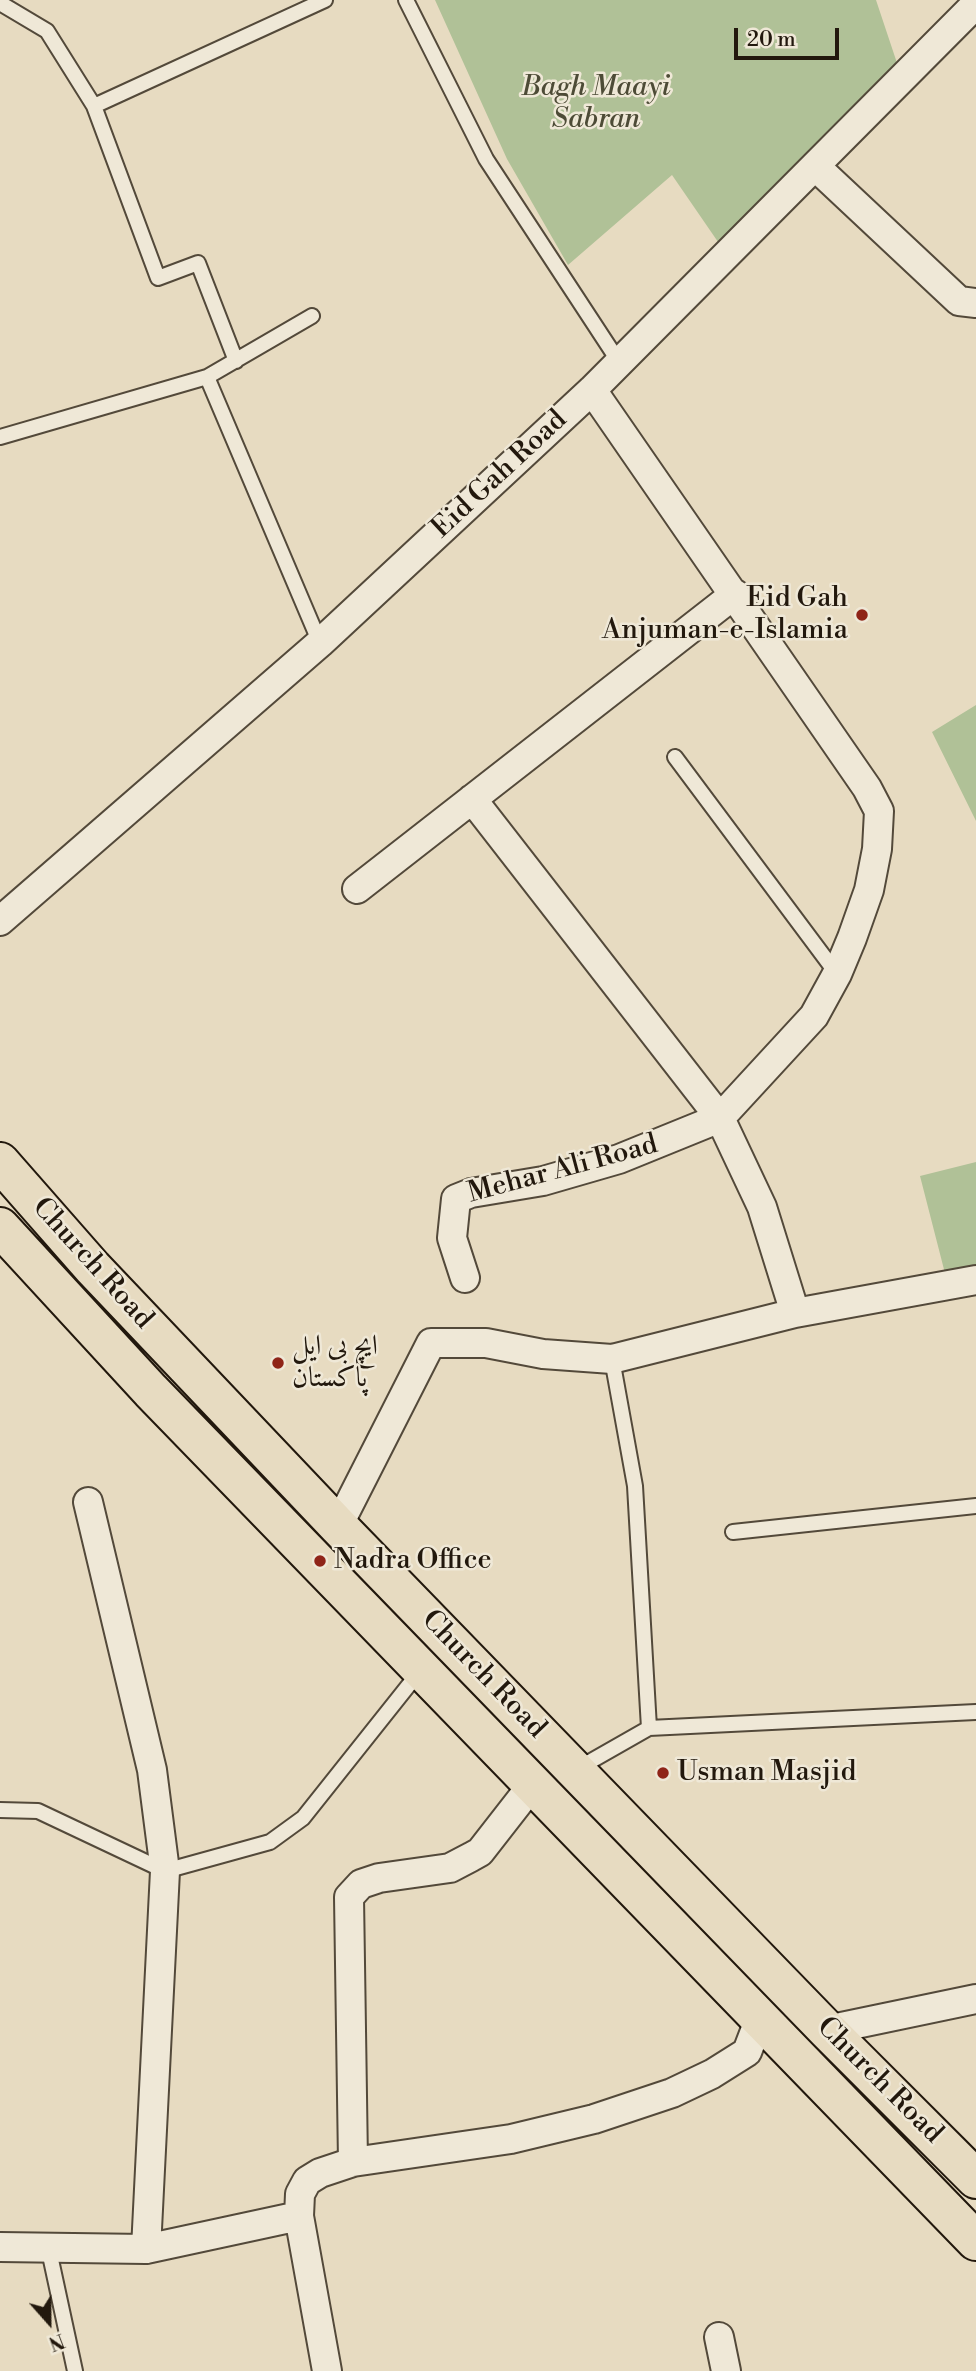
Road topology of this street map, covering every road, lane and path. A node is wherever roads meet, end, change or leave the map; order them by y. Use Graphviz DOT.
graph roads {
  1 [pos="325,0"];
  2 [pos="406,0"];
  3 [pos="0,3"];
  4 [pos="976,4"];
  5 [pos="94,106"];
  6 [pos="815,166"];
  7 [pos="976,303"];
  8 [pos="312,316"];
  9 [pos="236,361"];
  10 [pos="620,362"];
  11 [pos="207,377"];
  12 [pos="592,390"];
  13 [pos="0,437"];
  14 [pos="735,594"];
  15 [pos="320,643"];
  16 [pos="675,757"];
  17 [pos="472,799"];
  18 [pos="357,889"];
  19 [pos="0,921"];
  20 [pos="838,974"];
  21 [pos="720,1118"];
  22 [pos="0,1161"];
  23 [pos="0,1227"];
  24 [pos="465,1278"];
  25 [pos="976,1280"];
  26 [pos="795,1313"];
  27 [pos="612,1359"];
  28 [pos="88,1502"];
  29 [pos="976,1506"];
  30 [pos="338,1526"];
  31 [pos="733,1532"];
  32 [pos="422,1670"];
  33 [pos="976,1712"];
  34 [pos="649,1728"];
  35 [pos="575,1770"];
  36 [pos="533,1784"];
  37 [pos="0,1810"];
  38 [pos="165,1871"];
  39 [pos="976,1999"];
  40 [pos="760,2018"];
  41 [pos="827,2030"];
  42 [pos="353,2162"];
  43 [pos="976,2179"];
  44 [pos="299,2217"];
  45 [pos="976,2241"];
  46 [pos="48,2246"];
  47 [pos="0,2247"];
  48 [pos="146,2249"];
  49 [pos="719,2337"];
  50 [pos="75,2371"];
  51 [pos="327,2371"];
  52 [pos="726,2371"];
  1 -- 5 [label="lane"];
  2 -- 10 [label="lane"];
  3 -- 5 [label="lane"];
  4 -- 6 [label="street, Eid Gah Road"];
  5 -- 9 [label="lane"];
  6 -- 7 [label="street"];
  6 -- 10 [label="street, Eid Gah Road"];
  8 -- 9 [label="lane"];
  9 -- 11 [label="lane"];
  10 -- 12 [label="street, Eid Gah Road"];
  11 -- 13 [label="lane"];
  11 -- 15 [label="lane"];
  12 -- 14 [label="street, Mehar Ali Road"];
  12 -- 15 [label="street, Eid Gah Road"];
  14 -- 17 [label="street"];
  14 -- 20 [label="street, Mehar Ali Road"];
  15 -- 19 [label="street, Eid Gah Road"];
  16 -- 20 [label="lane"];
  17 -- 18 [label="street"];
  17 -- 21 [label="street"];
  20 -- 21 [label="street, Mehar Ali Road"];
  21 -- 24 [label="street, Mehar Ali Road"];
  21 -- 26 [label="street"];
  22 -- 30 [label="main road, Church Road"];
  23 -- 32 [label="main road, Church Road"];
  25 -- 26 [label="street"];
  26 -- 27 [label="street"];
  27 -- 30 [label="street"];
  27 -- 34 [label="lane"];
  28 -- 38 [label="street"];
  29 -- 31 [label="lane"];
  30 -- 35 [label="main road, Church Road"];
  32 -- 36 [label="main road, Church Road"];
  32 -- 38 [label="lane"];
  33 -- 34 [label="lane"];
  34 -- 35 [label="lane"];
  35 -- 41 [label="main road, Church Road"];
  36 -- 40 [label="main road, Church Road"];
  36 -- 42 [label="street"];
  37 -- 38 [label="lane"];
  38 -- 48 [label="street"];
  39 -- 41 [label="street"];
  40 -- 42 [label="street"];
  40 -- 45 [label="main road, Church Road"];
  41 -- 43 [label="main road, Church Road"];
  42 -- 44 [label="street"];
  44 -- 48 [label="street"];
  44 -- 51 [label="street"];
  46 -- 47 [label="street"];
  46 -- 48 [label="street"];
  46 -- 50 [label="lane"];
  49 -- 52 [label="street"];
}
